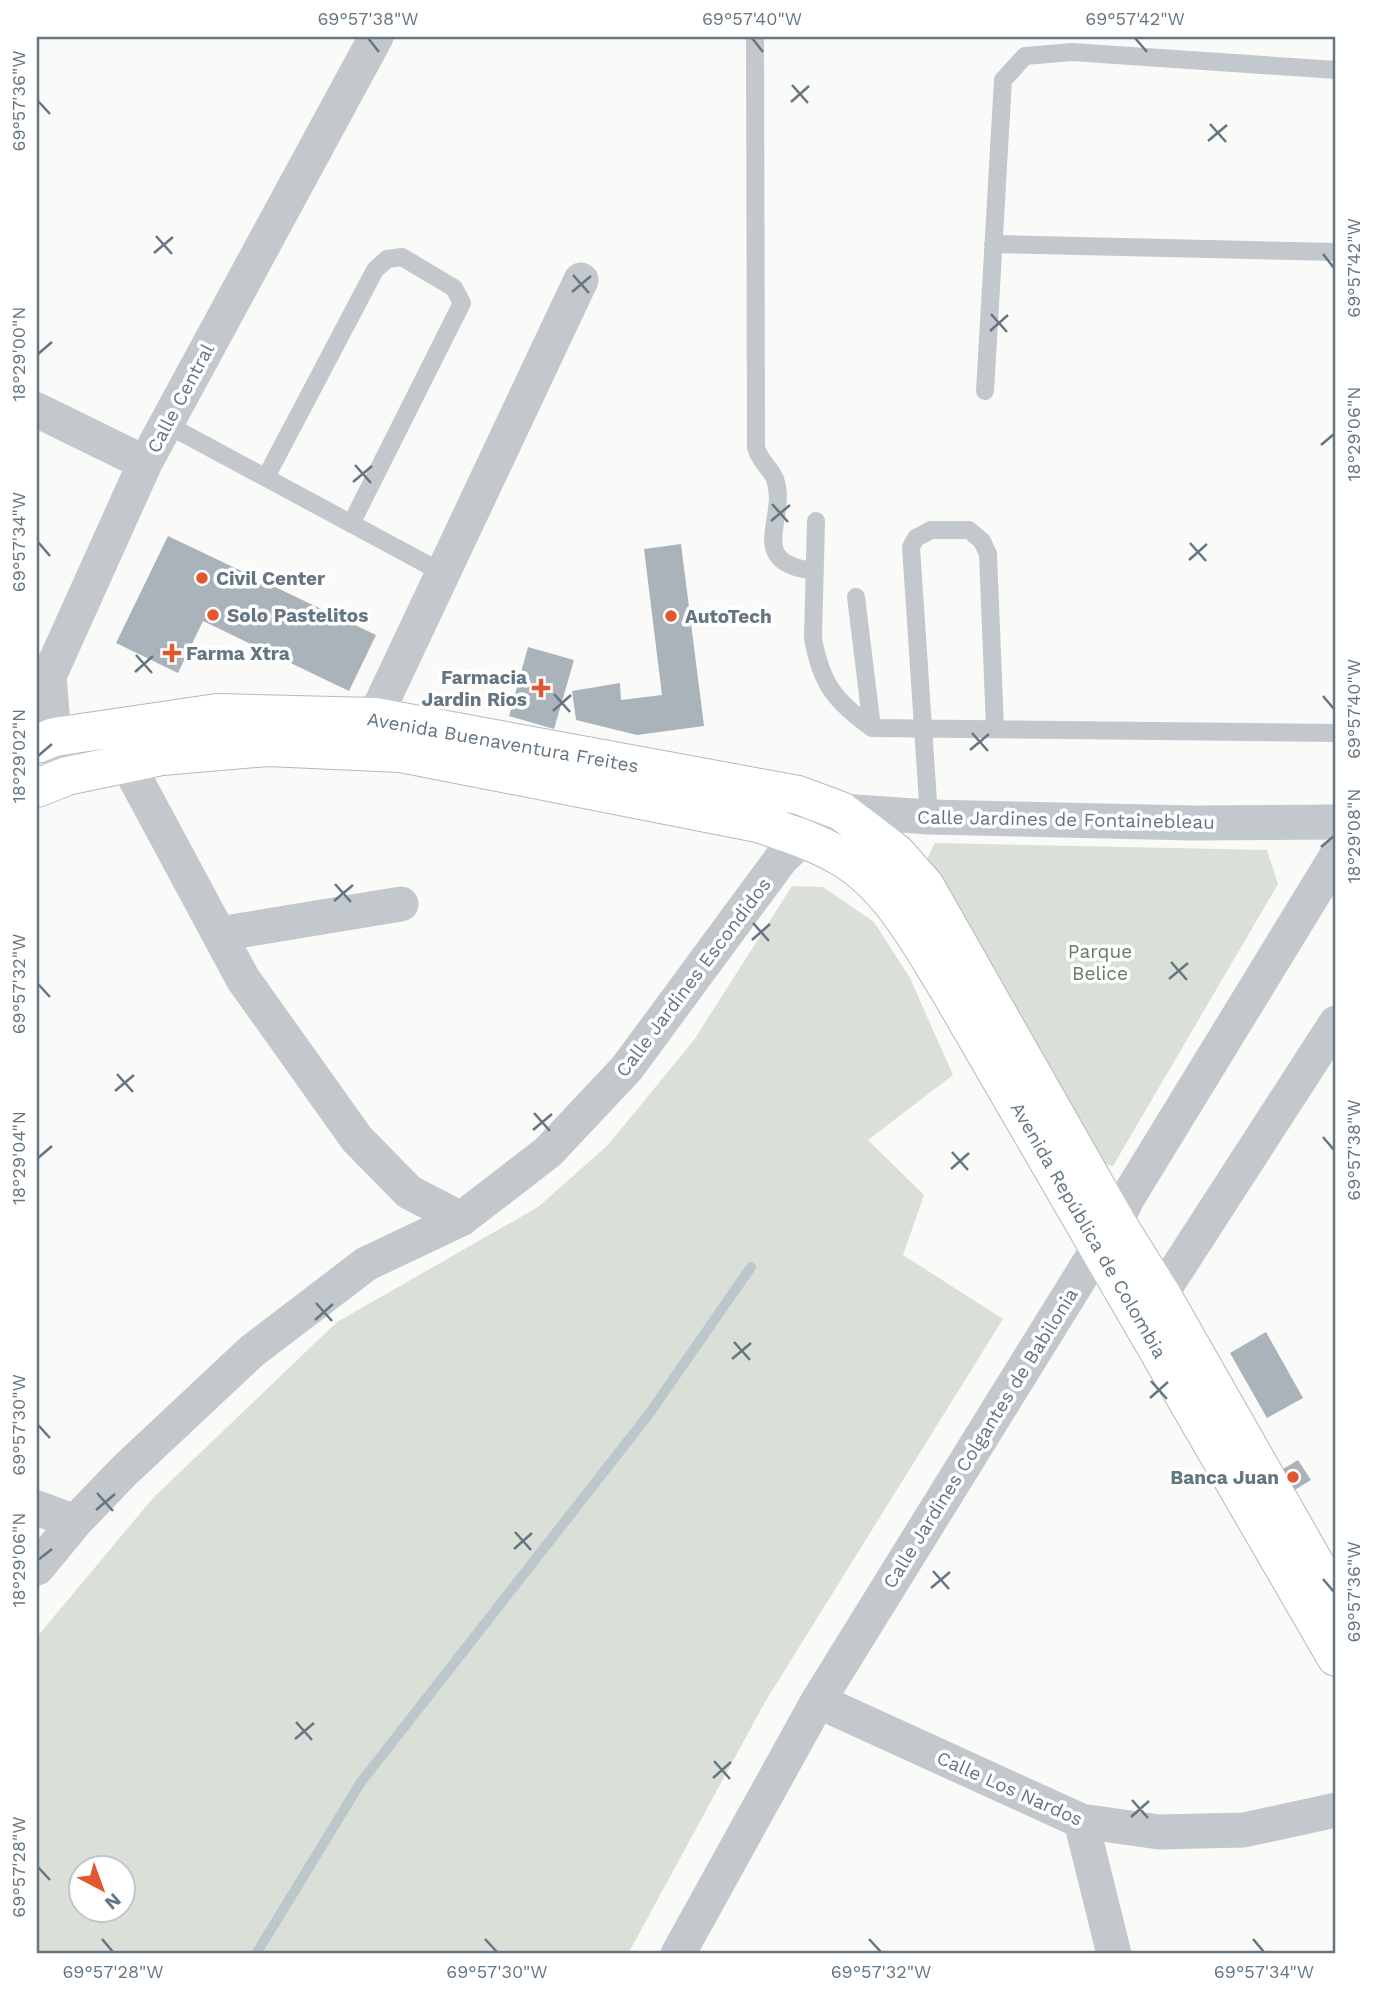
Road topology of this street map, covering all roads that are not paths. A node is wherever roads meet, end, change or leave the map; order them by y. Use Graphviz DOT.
graph roads {
  1 [pos="376,37"];
  2 [pos="755,37"];
  3 [pos="1336,70"];
  4 [pos="993,244"];
  5 [pos="1336,252"];
  6 [pos="581,280"];
  7 [pos="985,391"];
  8 [pos="37,410"];
  9 [pos="166,424"];
  10 [pos="145,463"];
  11 [pos="266,477"];
  12 [pos="816,520"];
  13 [pos="351,524"];
  14 [pos="815,571"];
  15 [pos="443,573"];
  16 [pos="856,597"];
  17 [pos="374,717"];
  18 [pos="872,728"];
  19 [pos="924,728"];
  20 [pos="995,729"];
  21 [pos="1336,733"];
  22 [pos="46,740"];
  23 [pos="127,763"];
  24 [pos="52,782"];
  25 [pos="841,811"];
  26 [pos="929,817"];
  27 [pos="1336,822"];
  28 [pos="803,838"];
  29 [pos="1336,857"];
  30 [pos="401,904"];
  31 [pos="219,934"];
  32 [pos="1336,1023"];
  33 [pos="461,1219"];
  34 [pos="1107,1234"];
  35 [pos="1152,1308"];
  36 [pos="37,1508"];
  37 [pos="75,1522"];
  38 [pos="37,1568"];
  39 [pos="1336,1601"];
  40 [pos="1336,1657"];
  41 [pos="818,1701"];
  42 [pos="1336,1810"];
  43 [pos="1081,1821"];
  44 [pos="678,1954"];
  45 [pos="1114,1954"];
  1 -- 9 [label="street, Calle Central"];
  2 -- 14 [label="lane"];
  3 -- 4 [label="lane"];
  4 -- 5 [label="lane"];
  4 -- 7 [label="lane"];
  6 -- 15 [label="street"];
  8 -- 10 [label="street"];
  9 -- 10 [label="street, Calle Central"];
  9 -- 11 [label="lane"];
  10 -- 22 [label="street, Calle Central"];
  11 -- 13 [label="lane"];
  11 -- 13 [label="lane"];
  12 -- 14 [label="lane"];
  13 -- 15 [label="lane"];
  14 -- 18 [label="lane"];
  15 -- 17 [label="street"];
  16 -- 18 [label="lane"];
  17 -- 22 [label="main road, Avenida Buenaventura Freites"];
  17 -- 25 [label="main road, Avenida Buenaventura Freites"];
  18 -- 19 [label="lane"];
  19 -- 20 [label="lane"];
  19 -- 20 [label="lane"];
  19 -- 26 [label="lane"];
  20 -- 21 [label="lane"];
  22 -- 24 [label="street, Calle Central"];
  23 -- 24 [label="main road, Avenida Buenaventura Freites"];
  23 -- 28 [label="main road, Avenida Buenaventura Freites"];
  23 -- 31 [label="street"];
  25 -- 26 [label="street, Calle Jardines de Fontainebleau"];
  25 -- 28 [label="street"];
  25 -- 34 [label="main road, Avenida República de Colombia"];
  26 -- 27 [label="street, Calle Jardines de Fontainebleau"];
  28 -- 33 [label="street, Calle Jardines Escondidos"];
  28 -- 34 [label="main road, Avenida República de Colombia"];
  29 -- 34 [label="street, Calle Jardines Colgantes de Babilonia"];
  30 -- 31 [label="street"];
  31 -- 33 [label="street"];
  32 -- 35 [label="street"];
  33 -- 37 [label="street, Calle Jardines Escondidos"];
  34 -- 35 [label="main road, Avenida República de Colombia"];
  34 -- 41 [label="street, Calle Jardines Colgantes de Babilonia"];
  35 -- 39 [label="main road, Avenida República de Colombia"];
  35 -- 40 [label="main road, Avenida República de Colombia"];
  36 -- 37 [label="street"];
  37 -- 38 [label="street, Calle Jardines Escondidos"];
  41 -- 43 [label="street, Calle Los Nardos"];
  41 -- 44 [label="street, Calle Jardines Colgantes de Babilonia"];
  42 -- 43 [label="street, Calle Los Nardos"];
  43 -- 45 [label="street"];
}
